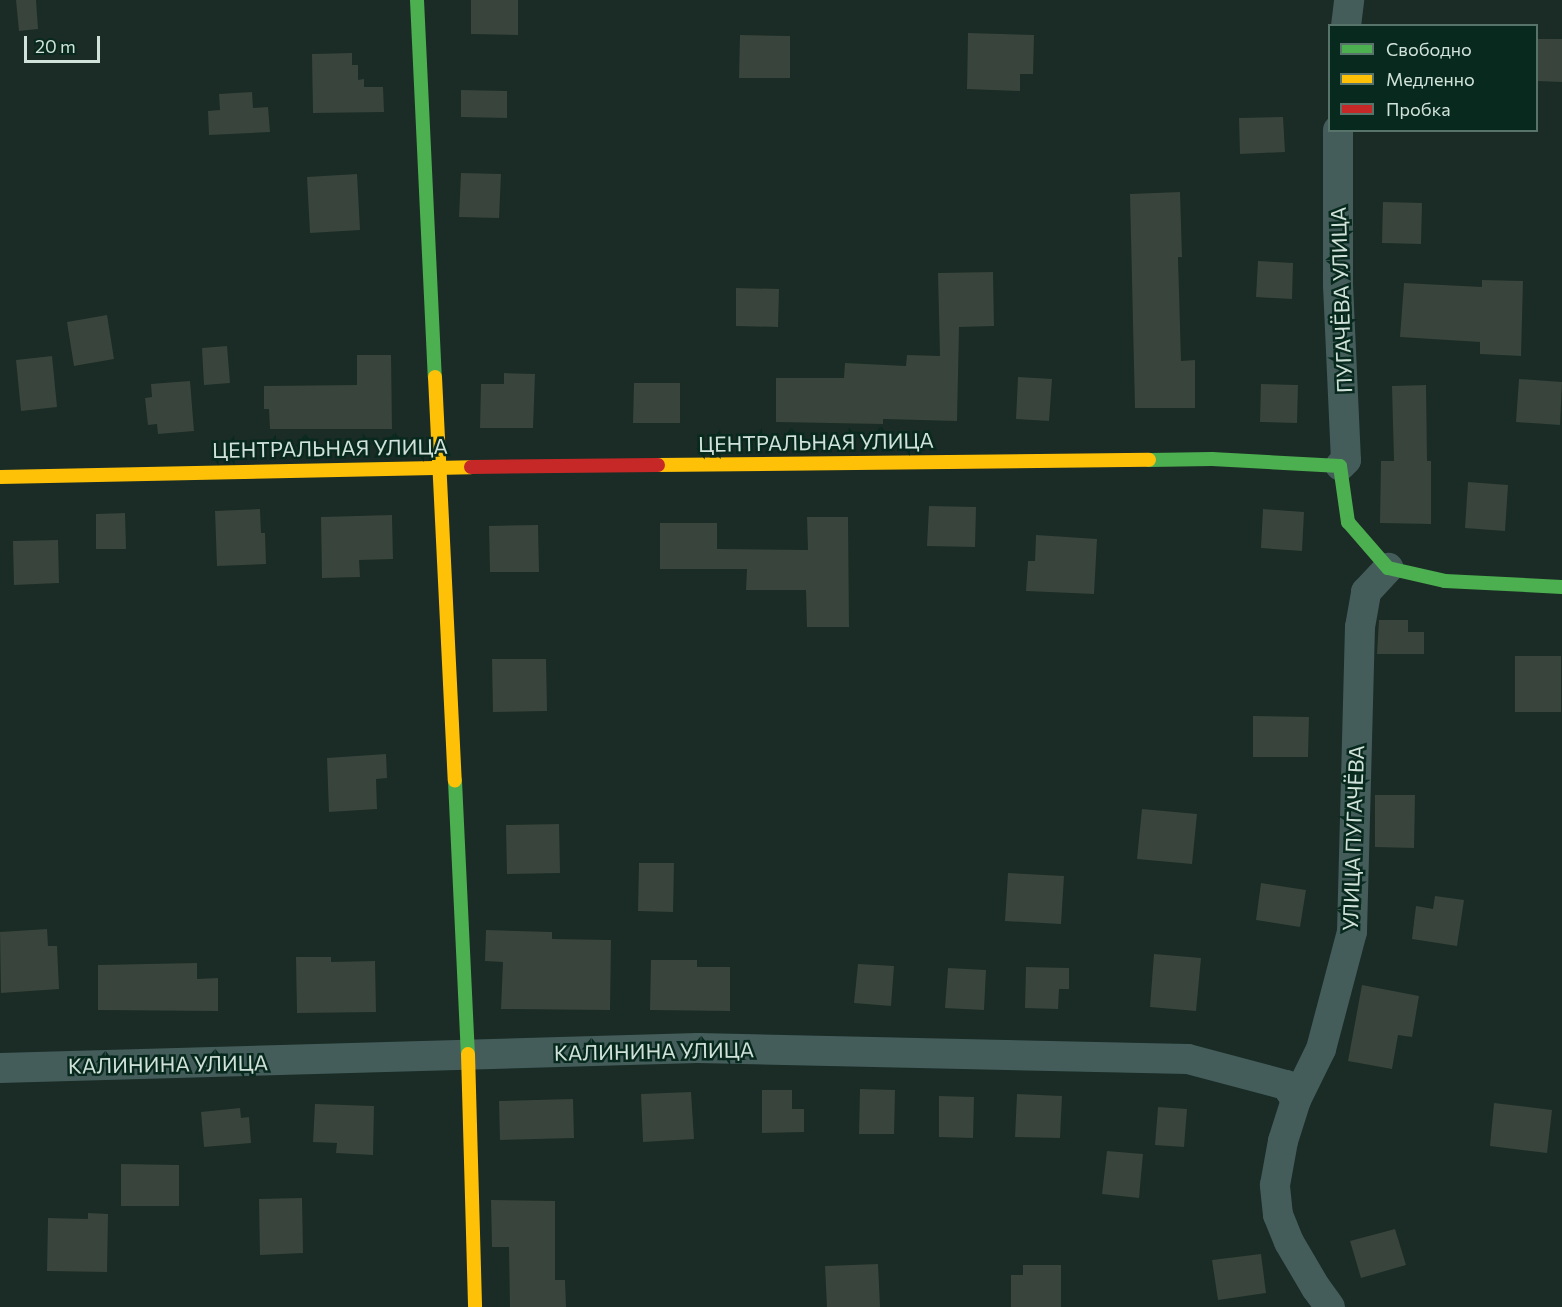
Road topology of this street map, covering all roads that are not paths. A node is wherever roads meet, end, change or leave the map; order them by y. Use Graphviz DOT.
graph roads {
  1 [pos="417,0"];
  2 [pos="1349,0"];
  3 [pos="1346,24"];
  4 [pos="1338,132"];
  5 [pos="1340,466"];
  6 [pos="439,467"];
  7 [pos="0,477"];
  8 [pos="1388,568"];
  9 [pos="1562,587"];
  10 [pos="468,1056"];
  11 [pos="0,1068"];
  12 [pos="1296,1100"];
  13 [pos="475,1307"];
  14 [pos="1330,1307"];
  1 -- 6 [label="street"];
  2 -- 3 [label="street"];
  4 -- 5 [label="street, ПУГАЧЁВА УЛИЦА"];
  5 -- 6 [label="street, ЦЕНТРАЛЬНАЯ УЛИЦА"];
  5 -- 8 [label="street"];
  6 -- 7 [label="street, ЦЕНТРАЛЬНАЯ УЛИЦА"];
  6 -- 10 [label="street"];
  8 -- 9 [label="street"];
  8 -- 12 [label="street, УЛИЦА ПУГАЧЁВА"];
  10 -- 11 [label="street, КАЛИНИНА УЛИЦА"];
  10 -- 12 [label="street, КАЛИНИНА УЛИЦА"];
  10 -- 13 [label="street"];
  12 -- 14 [label="street, УЛИЦА ПУГАЧЁВА"];
}
